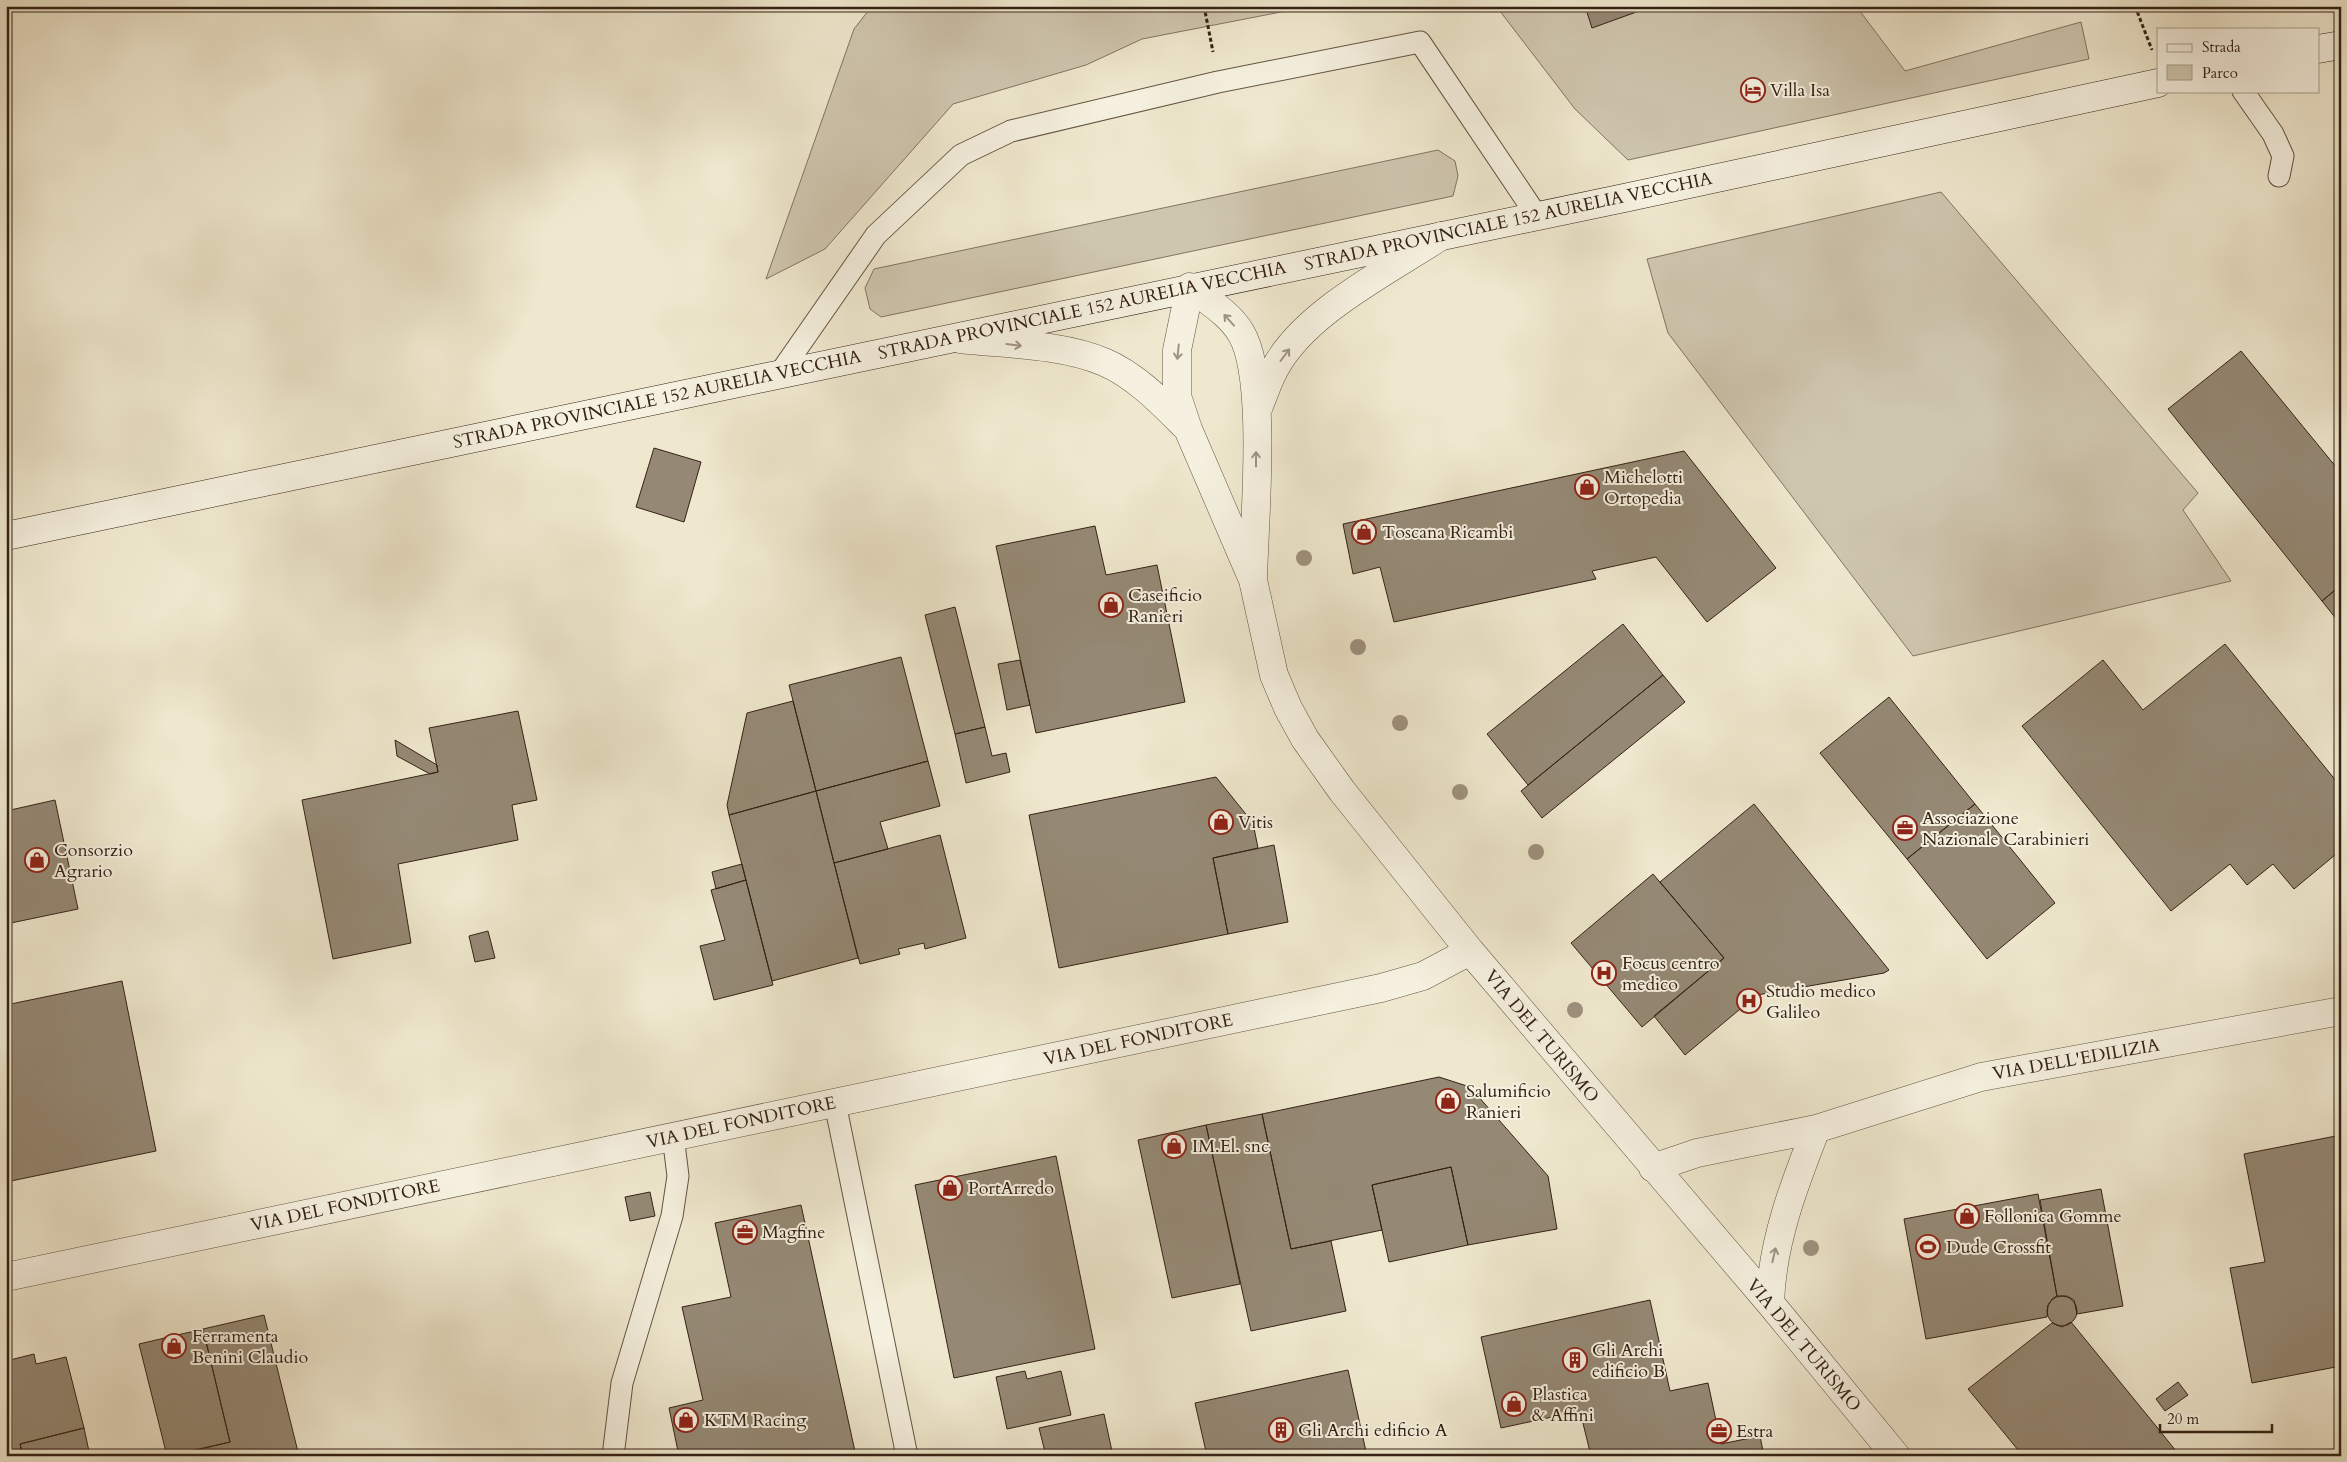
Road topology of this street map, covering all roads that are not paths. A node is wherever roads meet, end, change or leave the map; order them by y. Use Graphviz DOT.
graph roads {
  1 [pos="2341,45"];
  2 [pos="2320,49"];
  3 [pos="2157,71"];
  4 [pos="2245,92"];
  5 [pos="2279,176"];
  6 [pos="1537,216"];
  7 [pos="1443,235"];
  8 [pos="1190,287"];
  9 [pos="948,338"];
  10 [pos="780,373"];
  11 [pos="1256,414"];
  12 [pos="1188,429"];
  13 [pos="6,536"];
  14 [pos="1252,580"];
  15 [pos="1470,951"];
  16 [pos="2341,1011"];
  17 [pos="835,1103"];
  18 [pos="1816,1129"];
  19 [pos="673,1136"];
  20 [pos="1653,1168"];
  21 [pos="6,1277"];
  22 [pos="1770,1303"];
  23 [pos="613,1456"];
  24 [pos="907,1456"];
  25 [pos="1896,1456"];
  1 -- 2 [label="street"];
  3 -- 6 [label="street, STRADA PROVINCIALE 152 AURELIA VECCHIA"];
  4 -- 5 [label="lane"];
  6 -- 7 [label="street, STRADA PROVINCIALE 152 AURELIA VECCHIA"];
  6 -- 10 [label="lane"];
  7 -- 8 [label="street, STRADA PROVINCIALE 152 AURELIA VECCHIA"];
  11 -- 7 [label="street, VIA DEL TURISMO, one-way"];
  8 -- 9 [label="street, STRADA PROVINCIALE 152 AURELIA VECCHIA"];
  11 -- 8 [label="street, VIA DEL TURISMO, one-way"];
  8 -- 12 [label="street, VIA DEL TURISMO, one-way"];
  9 -- 10 [label="street, STRADA PROVINCIALE 152 AURELIA VECCHIA"];
  9 -- 12 [label="street, VIA DEL TURISMO, one-way"];
  10 -- 13 [label="street, STRADA PROVINCIALE 152 AURELIA VECCHIA"];
  14 -- 11 [label="street, VIA DEL TURISMO, one-way"];
  12 -- 14 [label="street, VIA DEL TURISMO"];
  14 -- 15 [label="street, VIA DEL TURISMO"];
  15 -- 17 [label="street, VIA DEL FONDITORE"];
  15 -- 20 [label="street, VIA DEL TURISMO"];
  16 -- 18 [label="street, VIA DELL'EDILIZIA"];
  17 -- 19 [label="street, VIA DEL FONDITORE"];
  17 -- 24 [label="lane"];
  18 -- 20 [label="street, VIA DELL'EDILIZIA"];
  22 -- 18 [label="street, one-way"];
  19 -- 21 [label="street, VIA DEL FONDITORE"];
  19 -- 23 [label="lane"];
  20 -- 22 [label="street, VIA DEL TURISMO"];
  22 -- 25 [label="street, VIA DEL TURISMO"];
}
